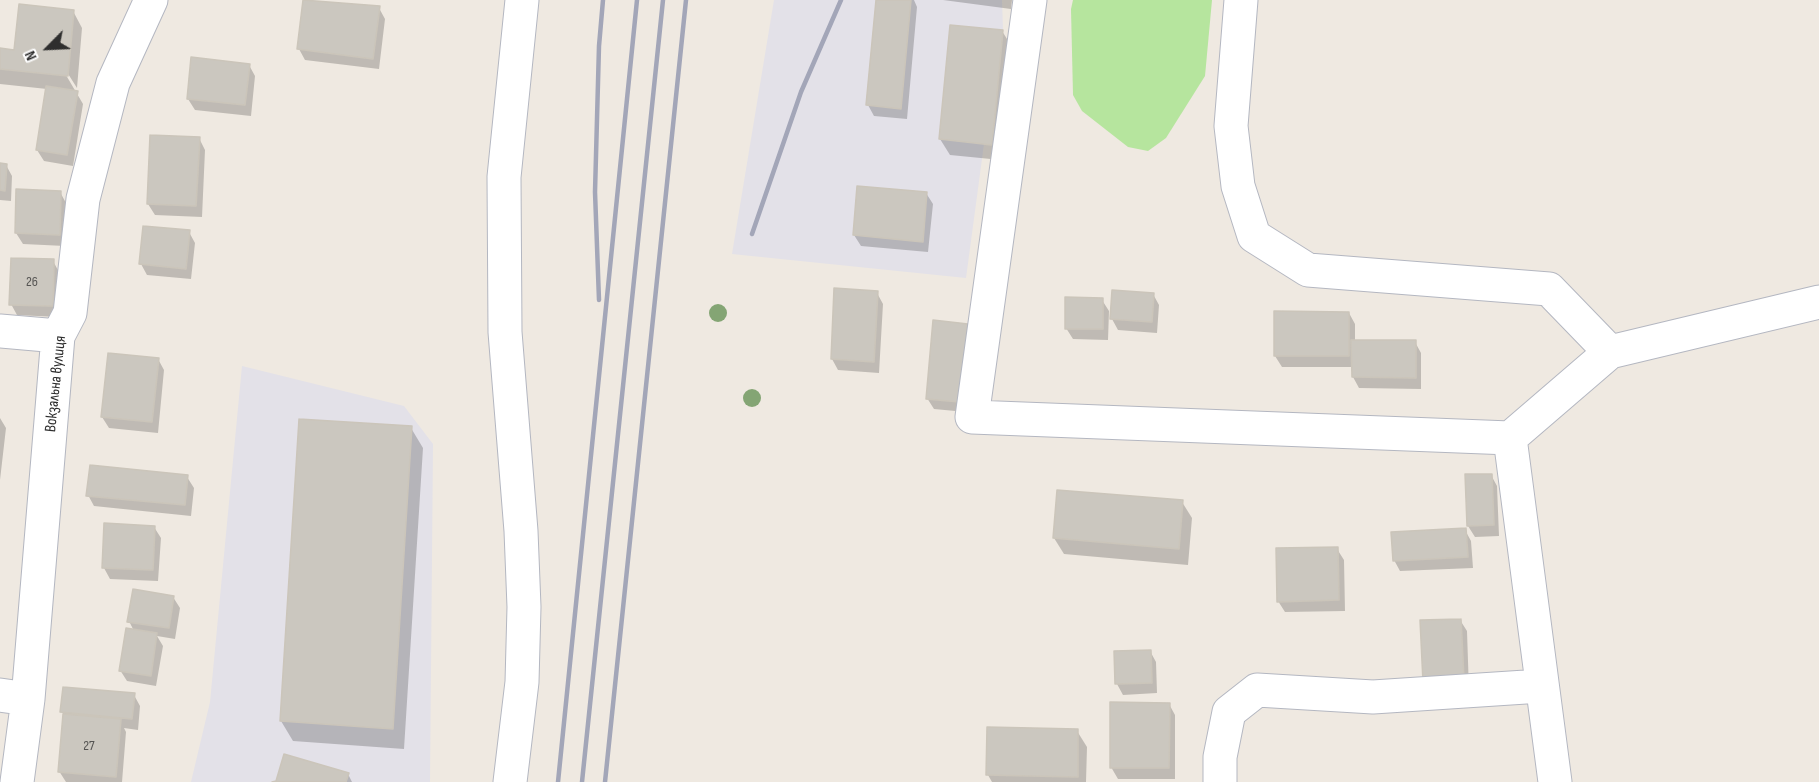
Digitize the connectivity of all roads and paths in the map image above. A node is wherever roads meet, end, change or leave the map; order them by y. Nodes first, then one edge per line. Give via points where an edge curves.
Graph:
1 (151, 0) edge
2 (522, 0) edge
3 (1030, 0) edge
4 (1241, 0) edge
5 (1819, 302) edge
6 (0, 331) edge
7 (58, 336) junction
8 (1610, 352) junction
9 (1510, 438) junction
10 (1541, 686) junction
11 (14, 697) edge
12 (17, 782) edge
13 (510, 782) edge
14 (1220, 782) edge
15 (1555, 782) edge

1 - 7 street, Вокзальна вулиця via 113,83 83,199 70,313
2 - 13 street via 504,177 505,332 524,607 522,682
3 - 9 street via 972,417
4 - 8 street via 1231,126 1238,186 1254,236 1308,270 1549,289
5 - 8 street
6 - 7 street
7 - 11 street, Вокзальна вулиця
8 - 9 street
9 - 10 street
10 - 14 street via 1373,697 1257,690 1229,712 1220,757
10 - 15 street
11 - 12 street, Вокзальна вулиця

